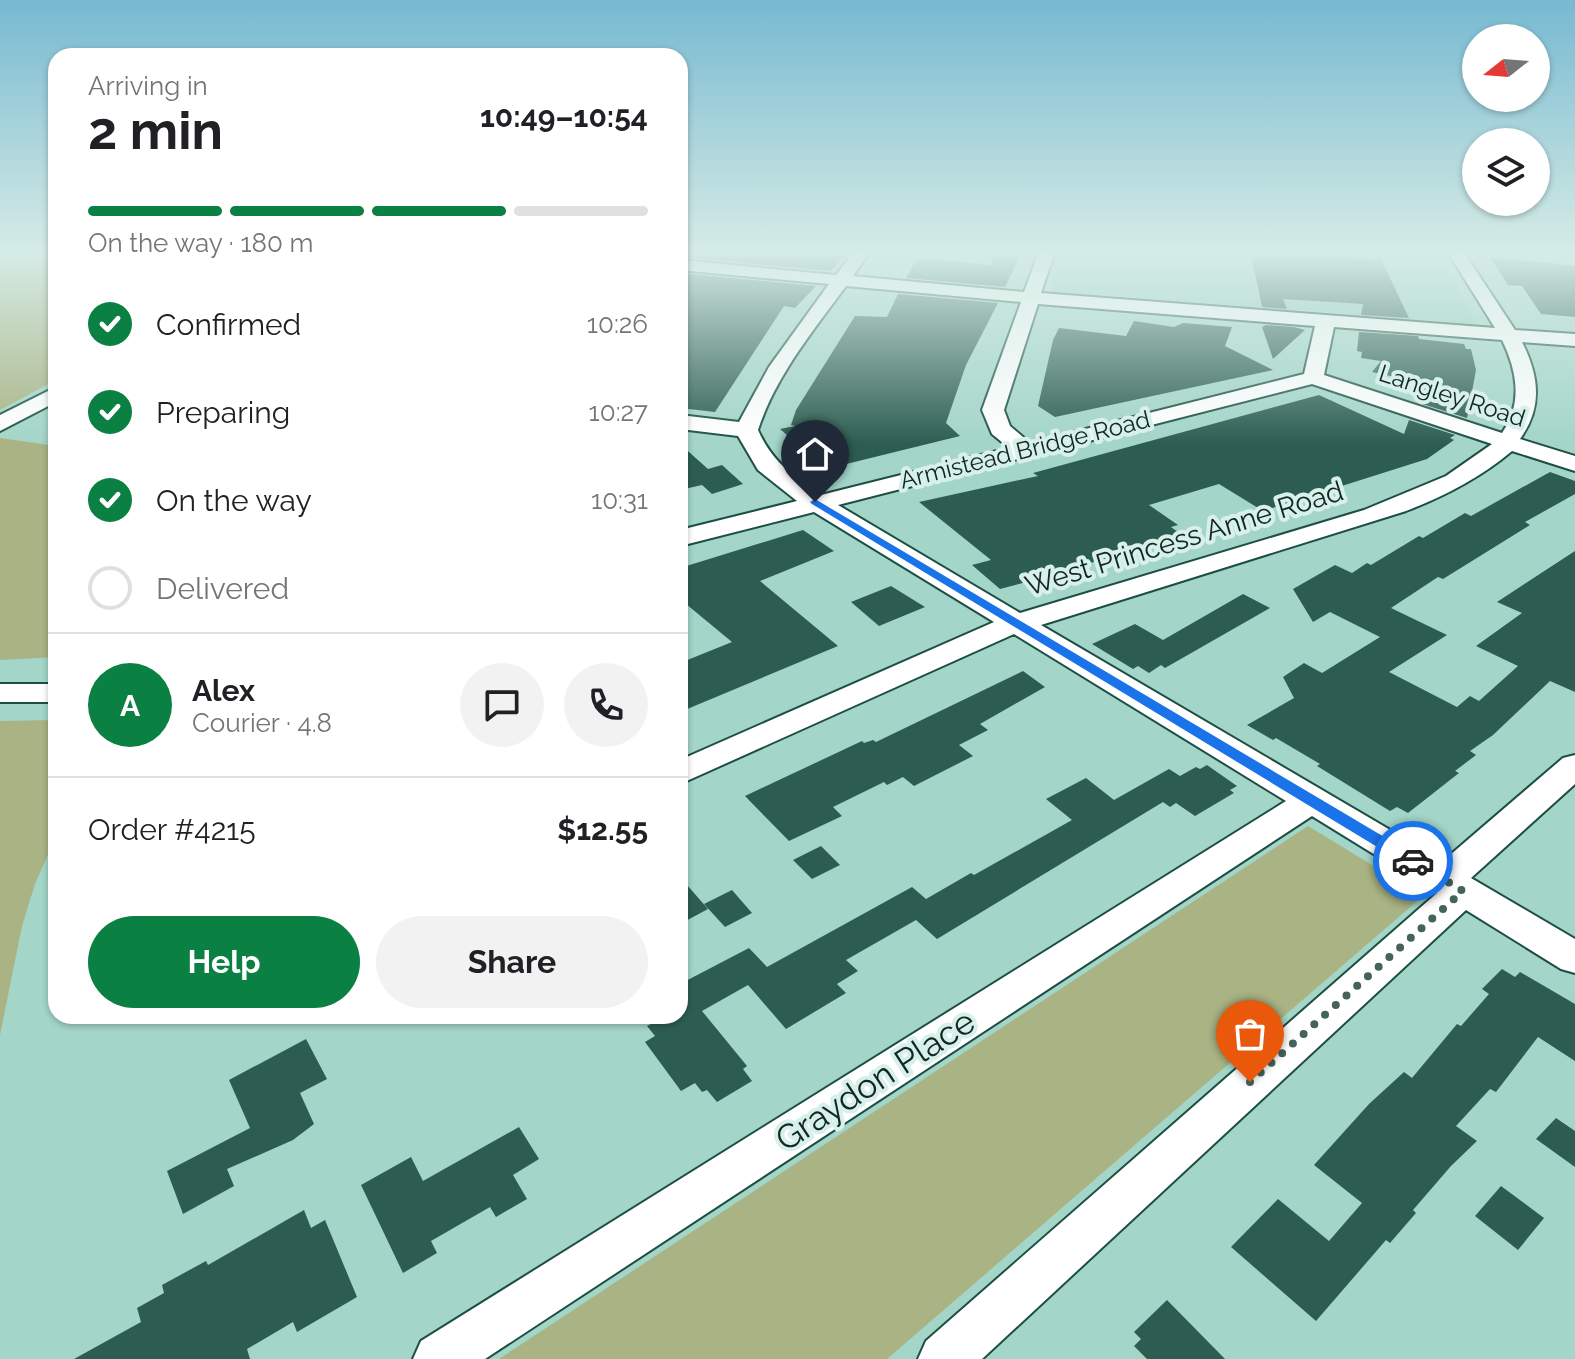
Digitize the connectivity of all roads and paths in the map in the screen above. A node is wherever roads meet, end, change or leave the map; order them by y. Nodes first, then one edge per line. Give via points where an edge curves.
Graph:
1 (816, 317) edge
2 (1024, 317) edge
3 (1291, 317) edge
4 (1496, 317) edge
5 (1326, 320) junction
6 (1507, 335) junction
7 (1575, 340) edge
8 (1313, 378) junction
9 (48, 397) edge
10 (688, 423) edge
11 (0, 424) edge
12 (747, 430) junction
13 (1508, 440) junction
14 (1025, 450) junction
15 (1575, 464) edge
16 (815, 502) junction
17 (688, 536) edge
18 (1016, 623) junction
19 (0, 693) edge
20 (48, 693) edge
21 (1575, 766) edge
22 (688, 769) edge
23 (1311, 801) junction
24 (1454, 886) junction
25 (1575, 958) edge
26 (439, 1359) edge
27 (944, 1359) edge

1 - 12 street via 752,412
2 - 14 street via 993,410 1000,429
3 - 5 street
4 - 6 street, West Princess Anne Road
5 - 6 street
5 - 8 street
6 - 7 street
6 - 13 street, West Princess Anne Road via 1523,365 1527,398
8 - 13 street, Langley Road
8 - 14 street, Armistead Bridge Road
9 - 11 street
10 - 12 street
12 - 16 street via 756,455 771,472
13 - 15 street, Langley Road
13 - 18 street, West Princess Anne Road via 1482,465 1424,497
14 - 16 street, Armistead Bridge Road
16 - 17 street, Armistead Bridge Road
16 - 18 street
18 - 22 street, West Princess Anne Road
18 - 23 street
19 - 20 street
21 - 24 street
23 - 24 street
23 - 26 street, Graydon Place
24 - 25 street
24 - 27 street

